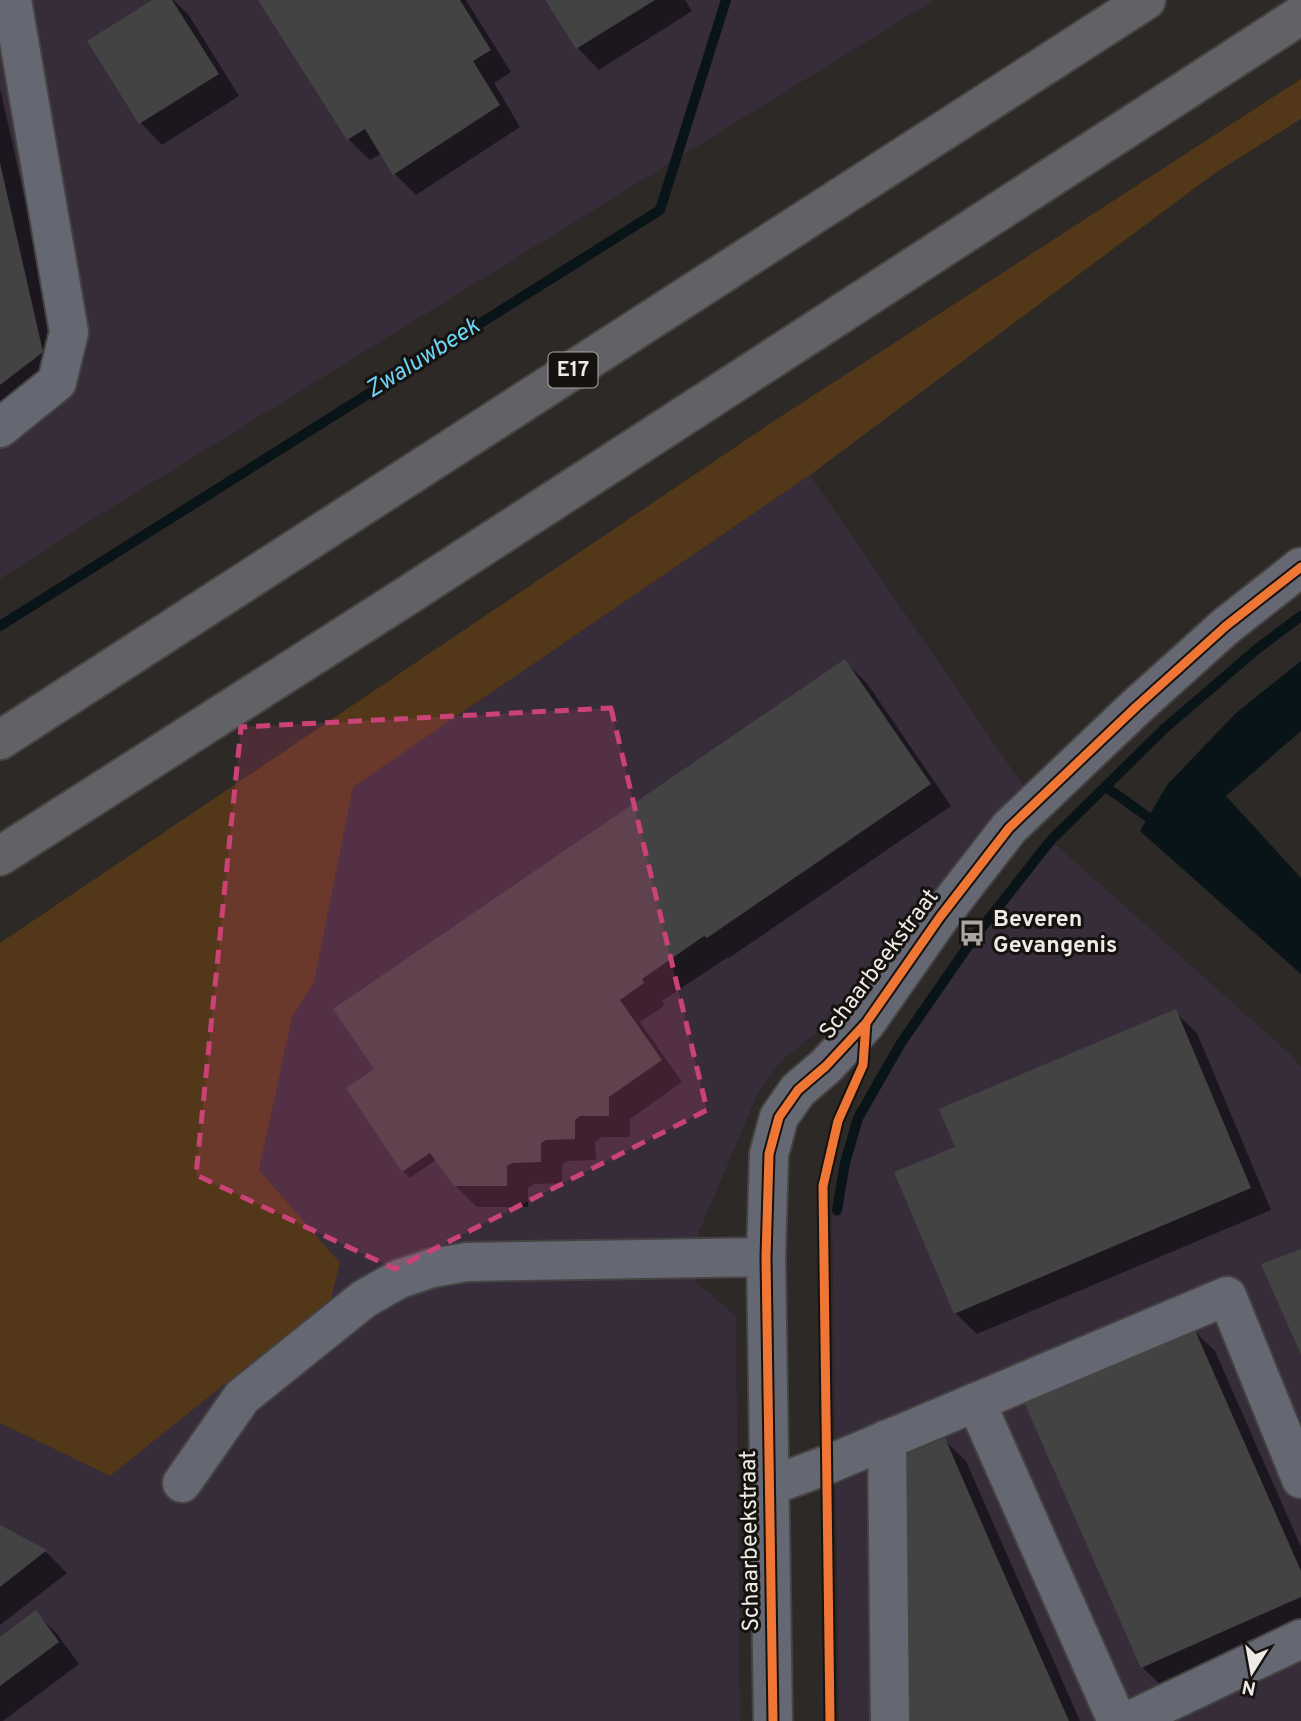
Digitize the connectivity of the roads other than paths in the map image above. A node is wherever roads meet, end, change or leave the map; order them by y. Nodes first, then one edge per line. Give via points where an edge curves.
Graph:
1 (12, 0) edge
2 (1146, 0) edge
3 (1301, 15) edge
4 (0, 428) edge
5 (1301, 567) edge
6 (0, 740) edge
7 (0, 856) edge
8 (766, 1257) junction
9 (976, 1402) junction
10 (887, 1439) junction
11 (1301, 1479) edge
12 (182, 1483) dead end
13 (770, 1486) junction
14 (1301, 1639) edge
15 (1143, 1719) edge
16 (773, 1721) edge
17 (890, 1721) edge

1 - 4 street via 69,332 57,382
2 - 6 highway, E17
3 - 7 highway
5 - 8 street, Schaarbeekstraat via 1226,626 1009,828 866,1023 798,1090 779,1118 769,1154
8 - 12 street via 467,1262 399,1279 364,1299 242,1397
8 - 13 street, Schaarbeekstraat
9 - 10 street
9 - 11 street via 1227,1296
9 - 15 street
10 - 13 street
10 - 17 street
13 - 16 street, Schaarbeekstraat
14 - 15 street

